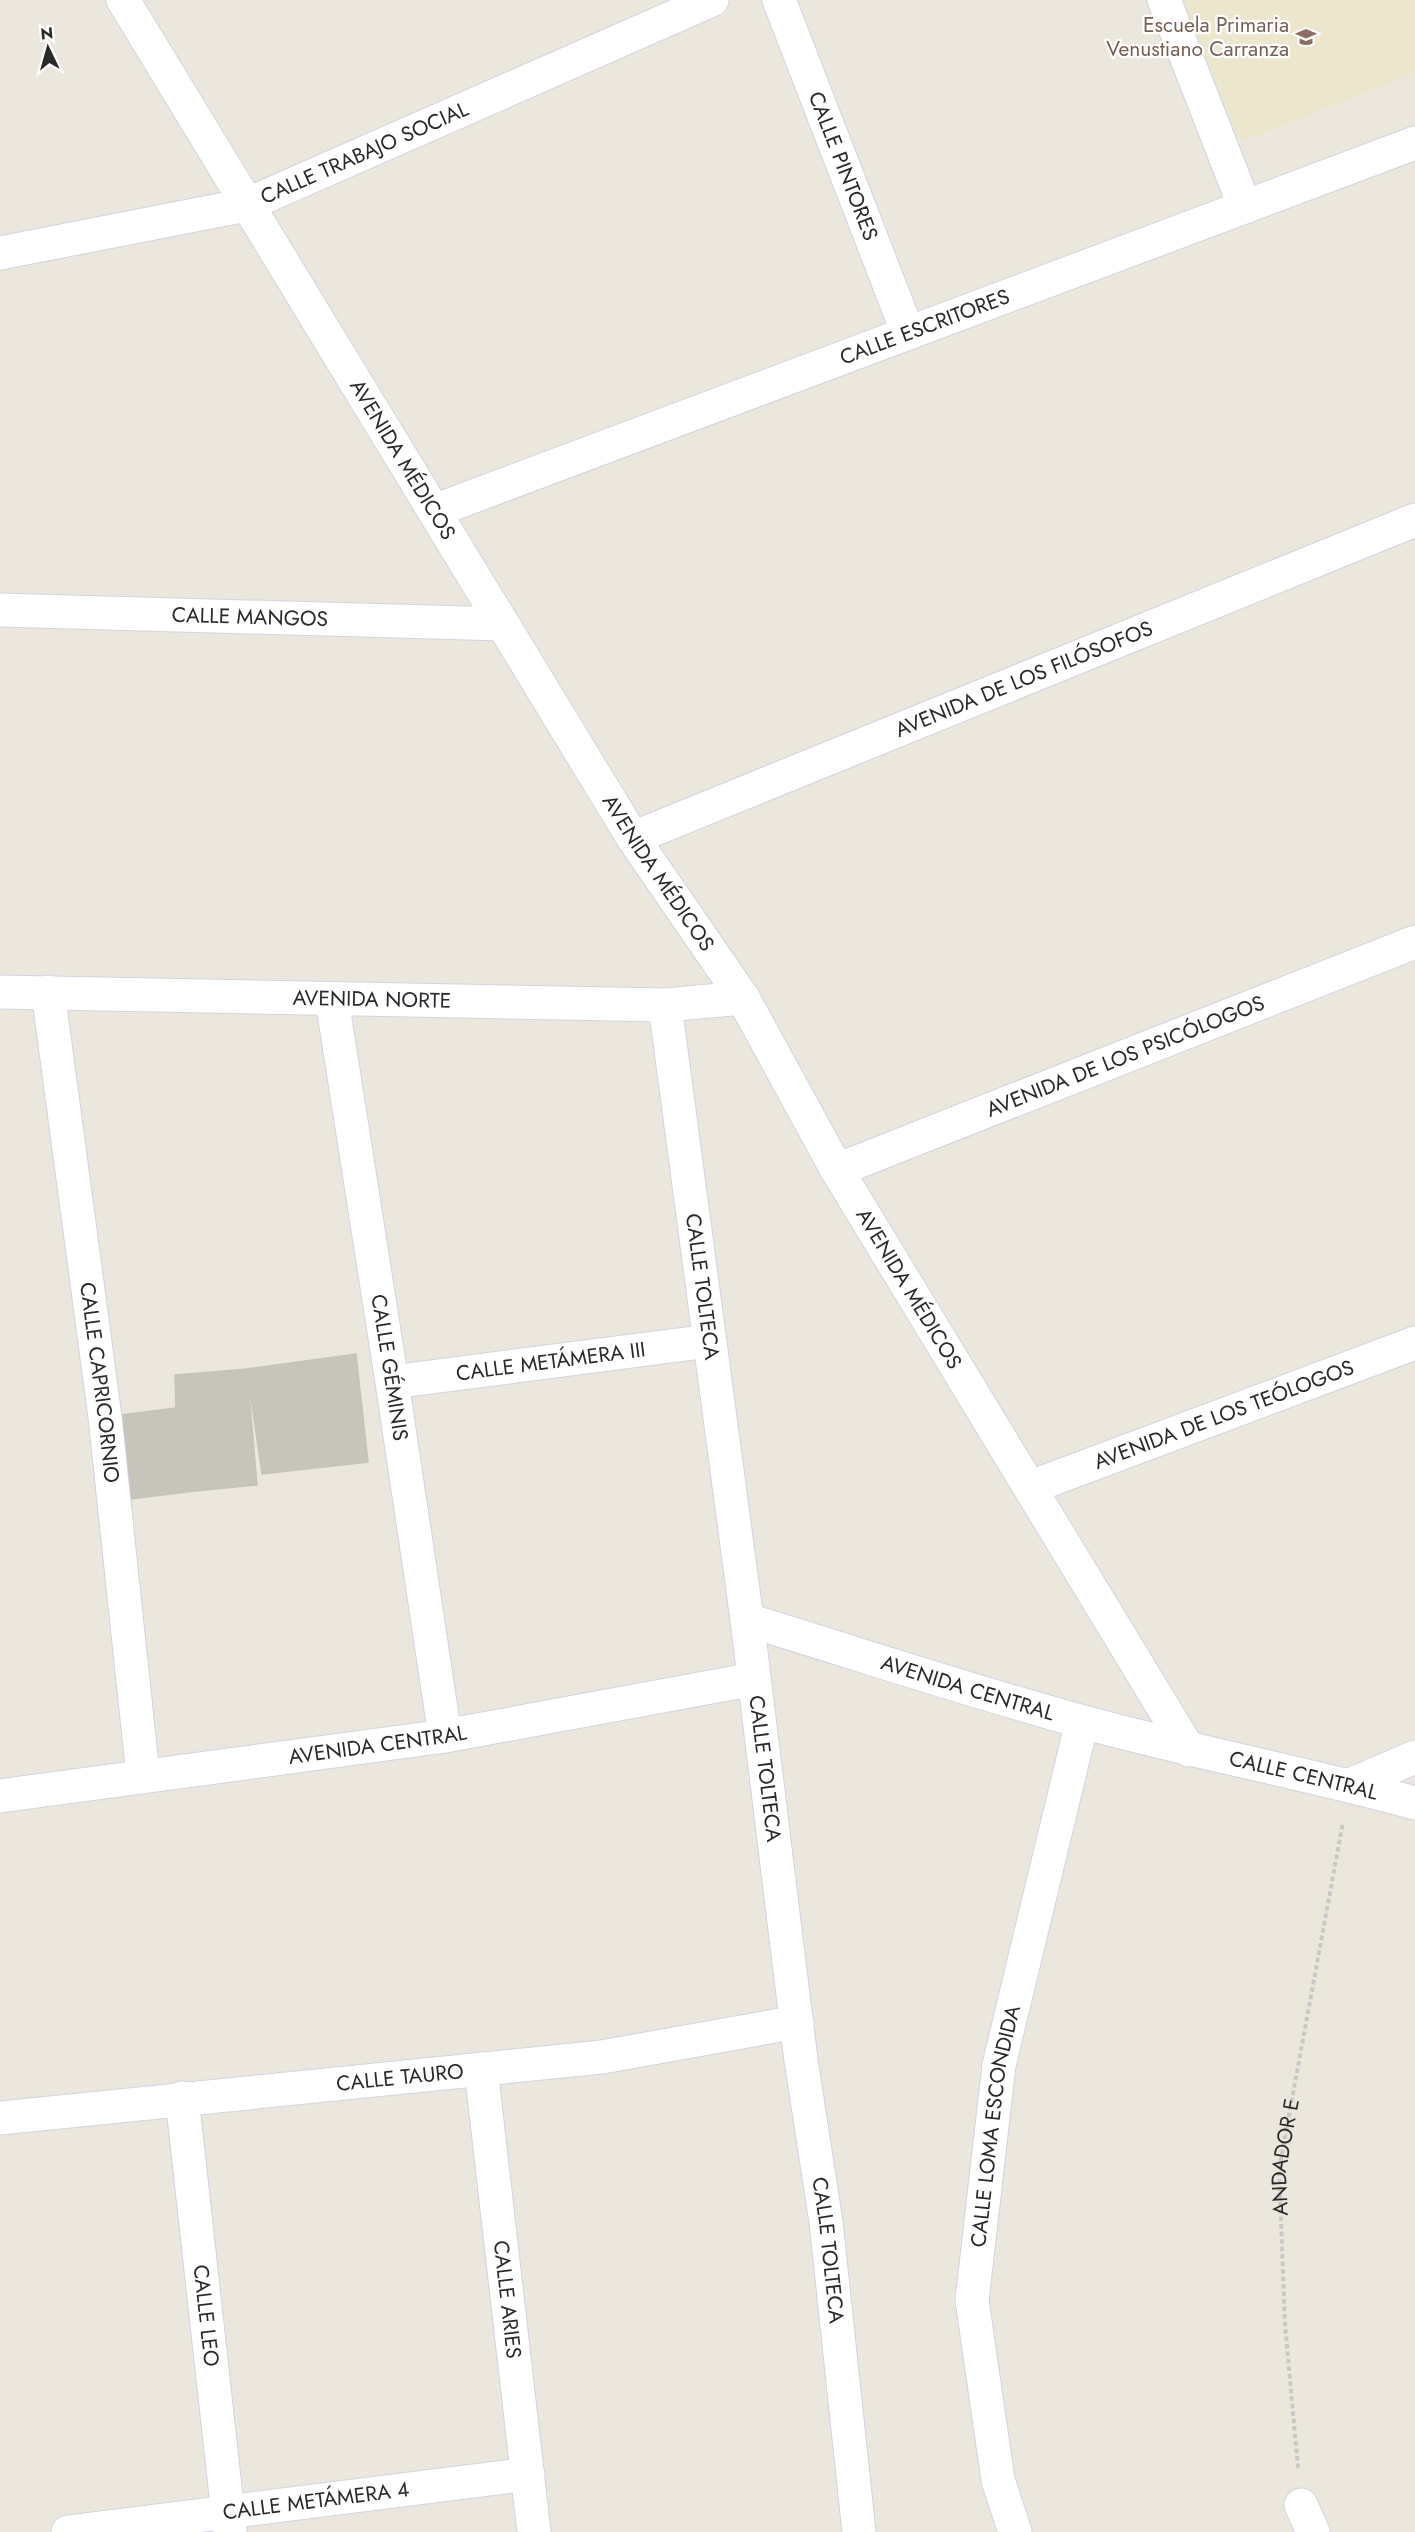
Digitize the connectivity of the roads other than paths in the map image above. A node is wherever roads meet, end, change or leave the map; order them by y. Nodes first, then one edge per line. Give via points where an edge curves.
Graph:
1 (123, 0) edge
2 (712, 0) edge
3 (780, 0) edge
4 (1164, 0) edge
5 (1415, 143) edge
6 (246, 205) junction
7 (1245, 207) junction
8 (0, 254) edge
9 (908, 333) junction
10 (434, 511) junction
11 (1415, 520) edge
12 (0, 610) edge
13 (502, 624) junction
14 (633, 838) junction
15 (1415, 942) edge
16 (0, 992) edge
17 (48, 992) junction
18 (743, 998) junction
19 (332, 1000) junction
20 (665, 1005) junction
21 (837, 1170) junction
22 (709, 1341) junction
23 (1415, 1343) edge
24 (392, 1382) junction
25 (1031, 1487) junction
26 (747, 1620) junction
27 (754, 1679) junction
28 (1082, 1722) junction
29 (445, 1736) junction
30 (1189, 1750) junction
31 (1415, 1757) edge
32 (143, 1775) junction
33 (1350, 1785) junction
34 (0, 1796) edge
35 (1415, 1803) edge
36 (797, 2022) junction
37 (481, 2069) junction
38 (182, 2098) junction
39 (0, 2118) edge
40 (528, 2474) junction
41 (229, 2522) edge
42 (68, 2532) edge
43 (534, 2532) edge
44 (859, 2532) edge
45 (1015, 2532) edge

1 - 6 street, AVENIDA MÉDICOS
2 - 6 street, CALLE TRABAJO SOCIAL
3 - 9 street, CALLE PINTORES
4 - 7 street
5 - 7 street, CALLE ESCRITORES
6 - 8 street, CALLE TRABAJO SOCIAL
6 - 10 street, AVENIDA MÉDICOS
7 - 9 street, CALLE ESCRITORES
9 - 10 street, CALLE ESCRITORES
10 - 13 street, AVENIDA MÉDICOS
11 - 14 street, AVENIDA DE LOS FILÓSOFOS
12 - 13 street, CALLE MANGOS
13 - 14 street, AVENIDA MÉDICOS
14 - 18 street, AVENIDA MÉDICOS
15 - 21 street, AVENIDA DE LOS PSICÓLOGOS
16 - 17 street, AVENIDA NORTE
17 - 19 street, AVENIDA NORTE
17 - 32 street, CALLE CAPRICORNIO via 105,1417
18 - 20 street, AVENIDA NORTE
18 - 21 street, AVENIDA MÉDICOS
19 - 20 street, AVENIDA NORTE
19 - 24 street, CALLE GÉMINIS
20 - 22 street, CALLE TOLTECA
21 - 25 street, AVENIDA MÉDICOS
22 - 24 street, CALLE METÁMERA III
22 - 26 street, CALLE TOLTECA
23 - 25 street, AVENIDA DE LOS TEÓLOGOS
24 - 29 street, CALLE GÉMINIS
25 - 30 street, AVENIDA MÉDICOS
26 - 27 street, CALLE TOLTECA
26 - 28 street, AVENIDA CENTRAL
27 - 29 street, AVENIDA CENTRAL
27 - 36 street, CALLE TOLTECA
28 - 30 street, AVENIDA CENTRAL
28 - 45 street, CALLE LOMA ESCONDIDA via 999,2065 972,2300 998,2480
29 - 32 street, AVENIDA CENTRAL
30 - 33 street, CALLE CENTRAL
31 - 33 street
32 - 34 street, AVENIDA CENTRAL
33 - 35 street, CALLE CENTRAL
36 - 37 street, CALLE TAURO via 602,2057
36 - 44 street, CALLE TOLTECA via 826,2222
37 - 38 street, CALLE TAURO
37 - 40 street, CALLE ARIES
38 - 39 street, CALLE TAURO
38 - 41 street, CALLE LEO
40 - 41 street, CALLE METÁMERA 4
40 - 43 street, CALLE ARIES
41 - 42 street, CALLE METÁMERA 4

